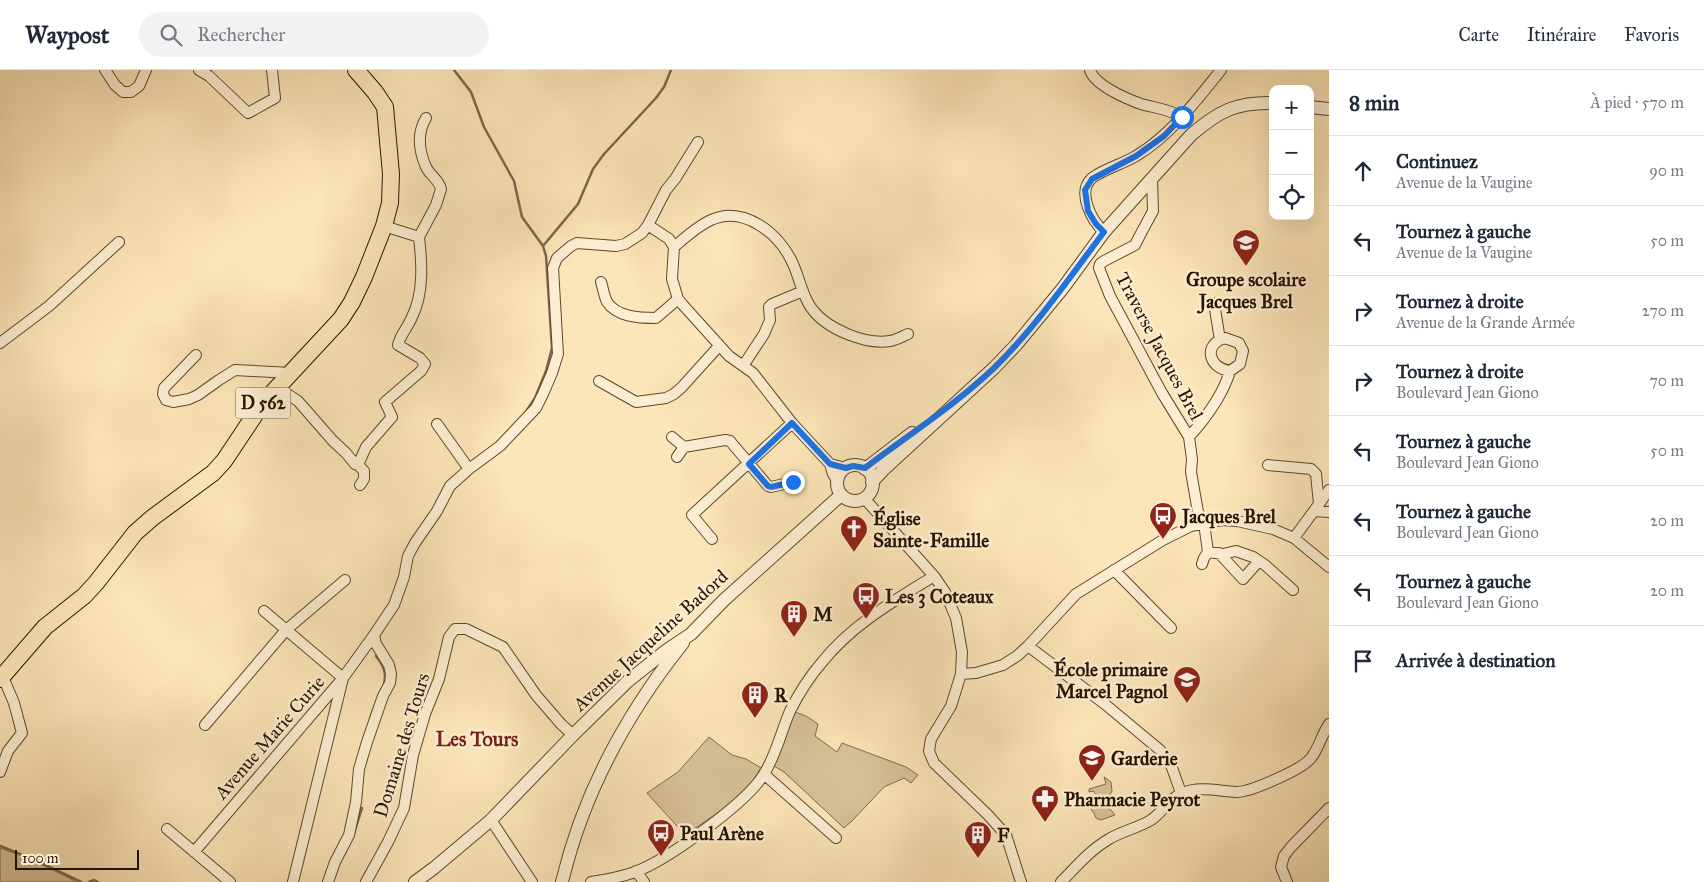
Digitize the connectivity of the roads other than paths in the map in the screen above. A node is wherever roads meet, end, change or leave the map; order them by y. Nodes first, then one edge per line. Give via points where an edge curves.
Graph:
1 (105, 70) edge
2 (146, 70) edge
3 (199, 70) edge
4 (272, 70) edge
5 (356, 70) edge
6 (1090, 70) edge
7 (1221, 70) edge
8 (1269, 103) edge
9 (1314, 107) edge
10 (1329, 109) edge
11 (1182, 117) junction
12 (426, 118) dead end
13 (698, 142) dead end
14 (1152, 179) junction
15 (648, 225) junction
16 (384, 226) junction
17 (1104, 232) junction
18 (419, 237) junction
19 (119, 242) dead end
20 (674, 247) junction
21 (601, 282) dead end
22 (803, 291) junction
23 (678, 298) junction
24 (1214, 303) dead end
25 (908, 334) dead end
26 (1220, 340) junction
27 (0, 343) edge
28 (719, 346) junction
29 (196, 355) dead end
30 (743, 366) junction
31 (1230, 371) junction
32 (291, 373) junction
33 (599, 381) dead end
34 (278, 388) junction
35 (957, 401) junction
36 (792, 423) junction
37 (437, 424) dead end
38 (672, 437) dead end
39 (1189, 437) junction
40 (684, 447) junction
41 (677, 457) dead end
42 (749, 464) junction
43 (830, 464) junction
44 (358, 465) junction
45 (1268, 465) dead end
46 (846, 468) junction
47 (865, 468) junction
48 (469, 469) junction
49 (837, 480) junction
50 (793, 482) dead end
51 (872, 482) junction
52 (360, 485) dead end
53 (1329, 490) edge
54 (841, 495) junction
55 (864, 498) junction
56 (1317, 507) junction
57 (1329, 512) edge
58 (1204, 523) junction
59 (1294, 538) junction
60 (712, 539) dead end
61 (1213, 552) junction
62 (1259, 561) junction
63 (1202, 564) dead end
64 (1329, 567) edge
65 (1114, 570) junction
66 (934, 576) junction
67 (346, 580) dead end
68 (1292, 590) dead end
69 (264, 611) dead end
70 (1170, 628) dead end
71 (286, 630) junction
72 (691, 634) junction
73 (371, 638) junction
74 (1028, 646) junction
75 (961, 674) junction
76 (1, 678) edge
77 (343, 678) junction
78 (1329, 724) edge
79 (205, 725) dead end
80 (572, 734) junction
81 (0, 772) edge
82 (764, 774) junction
83 (1181, 793) junction
84 (1329, 808) edge
85 (491, 820) junction
86 (167, 829) dead end
87 (836, 838) dead end
88 (194, 852) junction
89 (636, 871) junction
90 (226, 881) edge
91 (292, 882) edge
92 (328, 882) edge
93 (366, 882) edge
94 (415, 882) edge
95 (532, 882) edge
96 (562, 882) edge
97 (591, 882) edge
98 (644, 882) edge
99 (1021, 882) edge
100 (1061, 882) edge
101 (1287, 882) edge

1 - 2 street via 123,92 131,92 139,86
3 - 4 street via 248,113 274,98
5 - 16 main road, D 562 via 385,106 391,174 390,202
6 - 11 street via 1095,79 1120,95
7 - 11 street
8 - 14 street via 1240,105 1208,121 1191,135
9 - 10 street
11 - 17 street via 1164,136 1136,156 1092,179 1085,190 1088,211
12 - 18 street via 419,138 426,168 436,177 441,189
13 - 15 street via 666,190
14 - 17 street
14 - 39 street, Traverse Jacques Brel via 1153,211 1135,245 1104,261 1099,268 1110,296
15 - 20 street via 669,239
15 - 48 street via 625,244 608,247 583,243 571,246 554,263 552,278 558,354 552,373 536,408 500,446
16 - 18 street
16 - 32 main road, D 562 via 352,302 341,319
17 - 35 street via 1016,345
18 - 44 street via 422,265 419,294 413,316 398,345 425,364 385,402 392,417 366,447
19 - 27 street via 49,306
20 - 22 street via 711,219 741,216 764,228 785,249
20 - 23 street via 672,279
21 - 23 street via 606,300 614,310 635,316 656,318
22 - 25 street via 806,301 821,320 845,333 879,341 891,341
22 - 30 street via 769,307 770,320 764,334
23 - 28 street
24 - 26 street
26 - 31 street via 1211,350 1211,360 1216,366
26 - 31 street via 1230,339 1243,351 1240,364
28 - 30 street
28 - 33 street via 682,387 666,398 636,402
29 - 32 street via 164,388 166,400 189,399 235,370
30 - 36 street via 753,373
31 - 39 street via 1222,390
32 - 34 main road, D 562
34 - 44 street via 298,401
34 - 76 main road, D 562 via 262,404 213,473 135,533 84,596 45,627
35 - 47 street
35 - 51 street
36 - 42 street
36 - 43 street
37 - 48 street
38 - 40 street
39 - 58 street, Traverse Jacques Brel via 1191,472 1198,512
40 - 41 street
40 - 42 street via 730,441
42 - 50 street via 768,486
42 - 60 street via 692,515
43 - 46 street
43 - 49 street
44 - 52 street via 364,471
45 - 56 street via 1311,469 1316,474
46 - 47 street
46 - 49 street
47 - 51 street
48 - 73 street via 450,486 437,512 415,543 394,605
49 - 54 street
51 - 55 street via 871,491
53 - 56 street
54 - 55 street via 850,501
54 - 72 street, Avenue Jacqueline Badord via 724,600
55 - 66 street
56 - 57 street
56 - 59 street
58 - 59 street via 1237,521 1273,529
58 - 61 street, Traverse Jacques Brel
58 - 65 street via 1183,529
59 - 64 street
61 - 62 street via 1236,551
61 - 62 street via 1243,579
61 - 63 street via 1204,558
62 - 68 street
65 - 70 street
65 - 74 street via 1076,594
66 - 75 street via 956,618 962,652
66 - 82 street via 857,626 824,660 794,704
67 - 71 street
69 - 71 street, Avenue Marie Curie
71 - 77 street, Avenue Marie Curie
71 - 79 street
72 - 80 street, Avenue Jacqueline Badord via 628,681
72 - 96 street via 655,681 600,773 578,828
73 - 77 street
73 - 92 street via 389,665 390,683 359,769 349,835
74 - 75 street via 1004,665
74 - 83 street via 1160,750 1171,765
75 - 99 street via 950,706 932,739 930,751 934,763 1006,836
76 - 81 street via 14,704 22,732 8,751
77 - 88 street, Avenue Marie Curie
77 - 91 street
78 - 83 street via 1312,757 1289,773 1240,792 1202,789
80 - 85 street, Avenue Jacqueline Badord
80 - 93 street, Domaine des Tours via 536,695 503,647 466,629 456,629 449,636 439,680 413,755 404,808
82 - 87 street
82 - 89 street via 717,819 669,853
83 - 100 street via 1152,819 1102,844
84 - 101 street via 1284,856 1281,867
85 - 94 street, Avenue Jacqueline Badord
85 - 95 street
86 - 88 street
88 - 90 street
89 - 97 street
89 - 98 street

